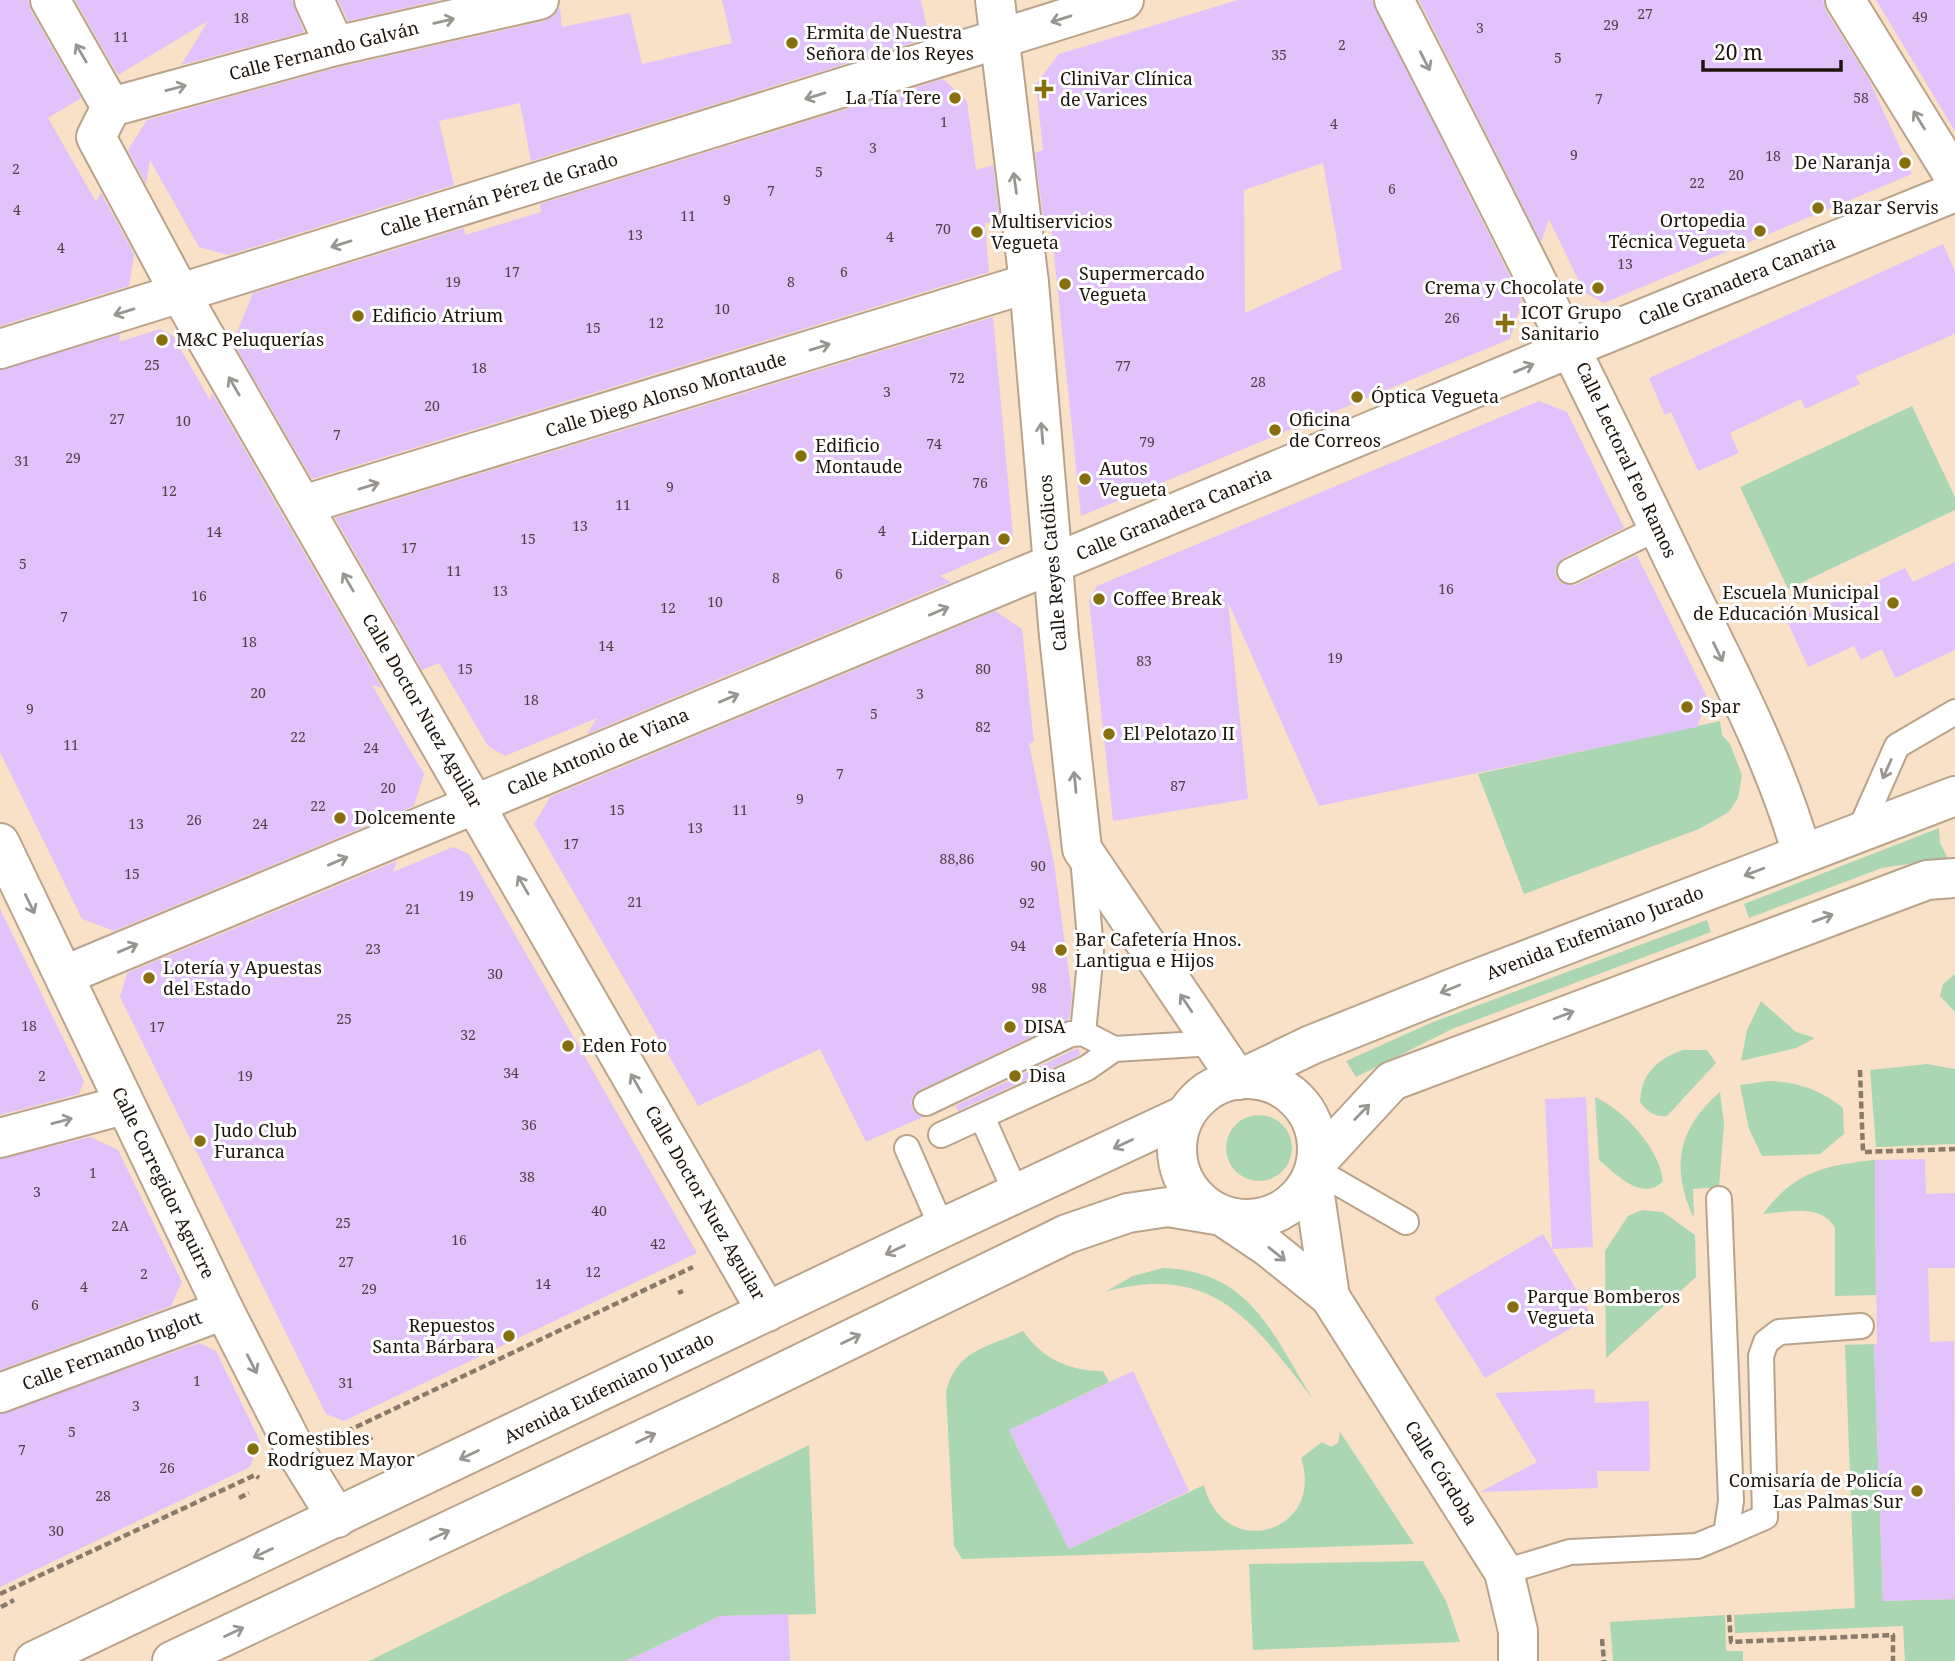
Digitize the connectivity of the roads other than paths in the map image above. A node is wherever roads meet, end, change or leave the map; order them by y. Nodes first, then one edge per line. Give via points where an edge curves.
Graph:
1 (50, 0) edge
2 (314, 0) edge
3 (538, 0) edge
4 (995, 0) edge
5 (1124, 0) edge
6 (1394, 0) edge
7 (1845, 0) edge
8 (997, 39) junction
9 (335, 46) junction
10 (111, 107) junction
11 (1955, 178) edge
12 (1955, 192) edge
13 (1028, 283) junction
14 (181, 295) junction
15 (1573, 348) junction
16 (0, 349) edge
17 (303, 505) junction
18 (1658, 528) junction
19 (1054, 564) junction
20 (1570, 571) dead end
21 (1955, 712) edge
22 (1955, 796) edge
23 (476, 803) junction
24 (1859, 832) junction
25 (0, 843) edge
26 (1082, 849) junction
27 (1802, 854) junction
28 (1955, 878) edge
29 (65, 975) junction
30 (1083, 1033) junction
31 (1214, 1043) junction
32 (1114, 1049) junction
33 (1238, 1080) junction
34 (926, 1103) dead end
35 (124, 1105) junction
36 (1185, 1115) junction
37 (982, 1116) junction
38 (941, 1135) dead end
39 (0, 1138) edge
40 (907, 1148) dead end
41 (1314, 1169) junction
42 (1016, 1193) junction
43 (1719, 1199) dead end
44 (1222, 1216) junction
45 (1406, 1222) dead end
46 (942, 1228) junction
47 (1330, 1297) junction
48 (224, 1310) junction
49 (767, 1312) junction
50 (1861, 1326) dead end
51 (0, 1393) edge
52 (337, 1518) junction
53 (1726, 1534) junction
54 (1504, 1572) junction
55 (34, 1661) edge
56 (172, 1661) edge
57 (1518, 1661) edge

10 -> 1 street
2 - 9 street
9 -> 3 street, Calle Fernando Galván
4 - 8 street, Calle Reyes Católicos
5 -> 8 street, Calle Hernán Pérez de Grado
6 -> 15 street, Calle Lectoral Feo Ramos
11 -> 7 street
13 -> 8 street, Calle Reyes Católicos
8 -> 14 street, Calle Hernán Pérez de Grado
10 -> 9 street, Calle Fernando Galván
10 - 14 street, Calle Doctor Nuez Aguilar via 96,137
12 - 15 street, Calle Granadera Canaria
17 -> 13 street, Calle Diego Alonso Montaude
19 -> 13 street, Calle Reyes Católicos
14 -> 16 street, Calle Hernán Pérez de Grado
17 -> 14 street, Calle Doctor Nuez Aguilar
15 - 18 street, Calle Lectoral Feo Ramos
19 -> 15 street, Calle Granadera Canaria
23 -> 17 street, Calle Doctor Nuez Aguilar
18 - 20 lane
18 -> 27 street, Calle Lectoral Feo Ramos via 1752,722 1793,820
23 -> 19 street, Calle Antonio de Viana
26 -> 19 street, Calle Reyes Católicos
21 -> 24 lane via 1897,746
22 - 24 street, Avenida Eufemiano Jurado
29 -> 23 street, Calle Antonio de Viana
49 -> 23 street, Calle Doctor Nuez Aguilar
24 - 27 street, Avenida Eufemiano Jurado
25 -> 29 street, Calle Corregidor Aguirre
26 - 30 lane via 1091,951
31 -> 26 street, Calle Reyes Católicos
27 -> 33 street, Avenida Eufemiano Jurado via 1311,1045
41 -> 28 street via 1392,1081 1914,884
29 - 35 street, Calle Corregidor Aguirre
30 - 32 lane
30 - 34 lane via 1071,1034
31 - 32 lane
31 - 33 street, Calle Reyes Católicos
32 - 37 lane via 1087,1068
33 - 36 street via 1198,1098
33 - 41 street via 1260,1080 1281,1088 1298,1102 1317,1141
39 -> 35 street
35 - 48 street, Calle Corregidor Aguirre
36 -> 42 street, Avenida Eufemiano Jurado
36 - 44 street via 1177,1138 1177,1163 1185,1185 1201,1204
37 - 38 lane
37 - 42 lane
40 - 46 lane
41 - 44 street via 1301,1194 1285,1208 1244,1220
41 - 45 lane
41 - 47 street, Calle Córdoba
42 - 46 street, Avenida Eufemiano Jurado
43 - 53 lane via 1731,1501
44 -> 47 street, Calle Córdoba
56 -> 44 street via 1067,1234 1128,1213 1168,1208
46 -> 49 street, Avenida Eufemiano Jurado
47 - 54 street, Calle Córdoba
48 - 51 street, Calle Fernando Inglott
48 -> 52 street, Calle Corregidor Aguirre via 302,1462
49 -> 52 street, Avenida Eufemiano Jurado
50 - 53 lane via 1779,1332 1766,1342 1760,1356 1765,1517
52 -> 55 street, Avenida Eufemiano Jurado
53 - 54 lane via 1696,1546 1570,1552
54 - 57 street, Calle Córdoba via 1518,1631

